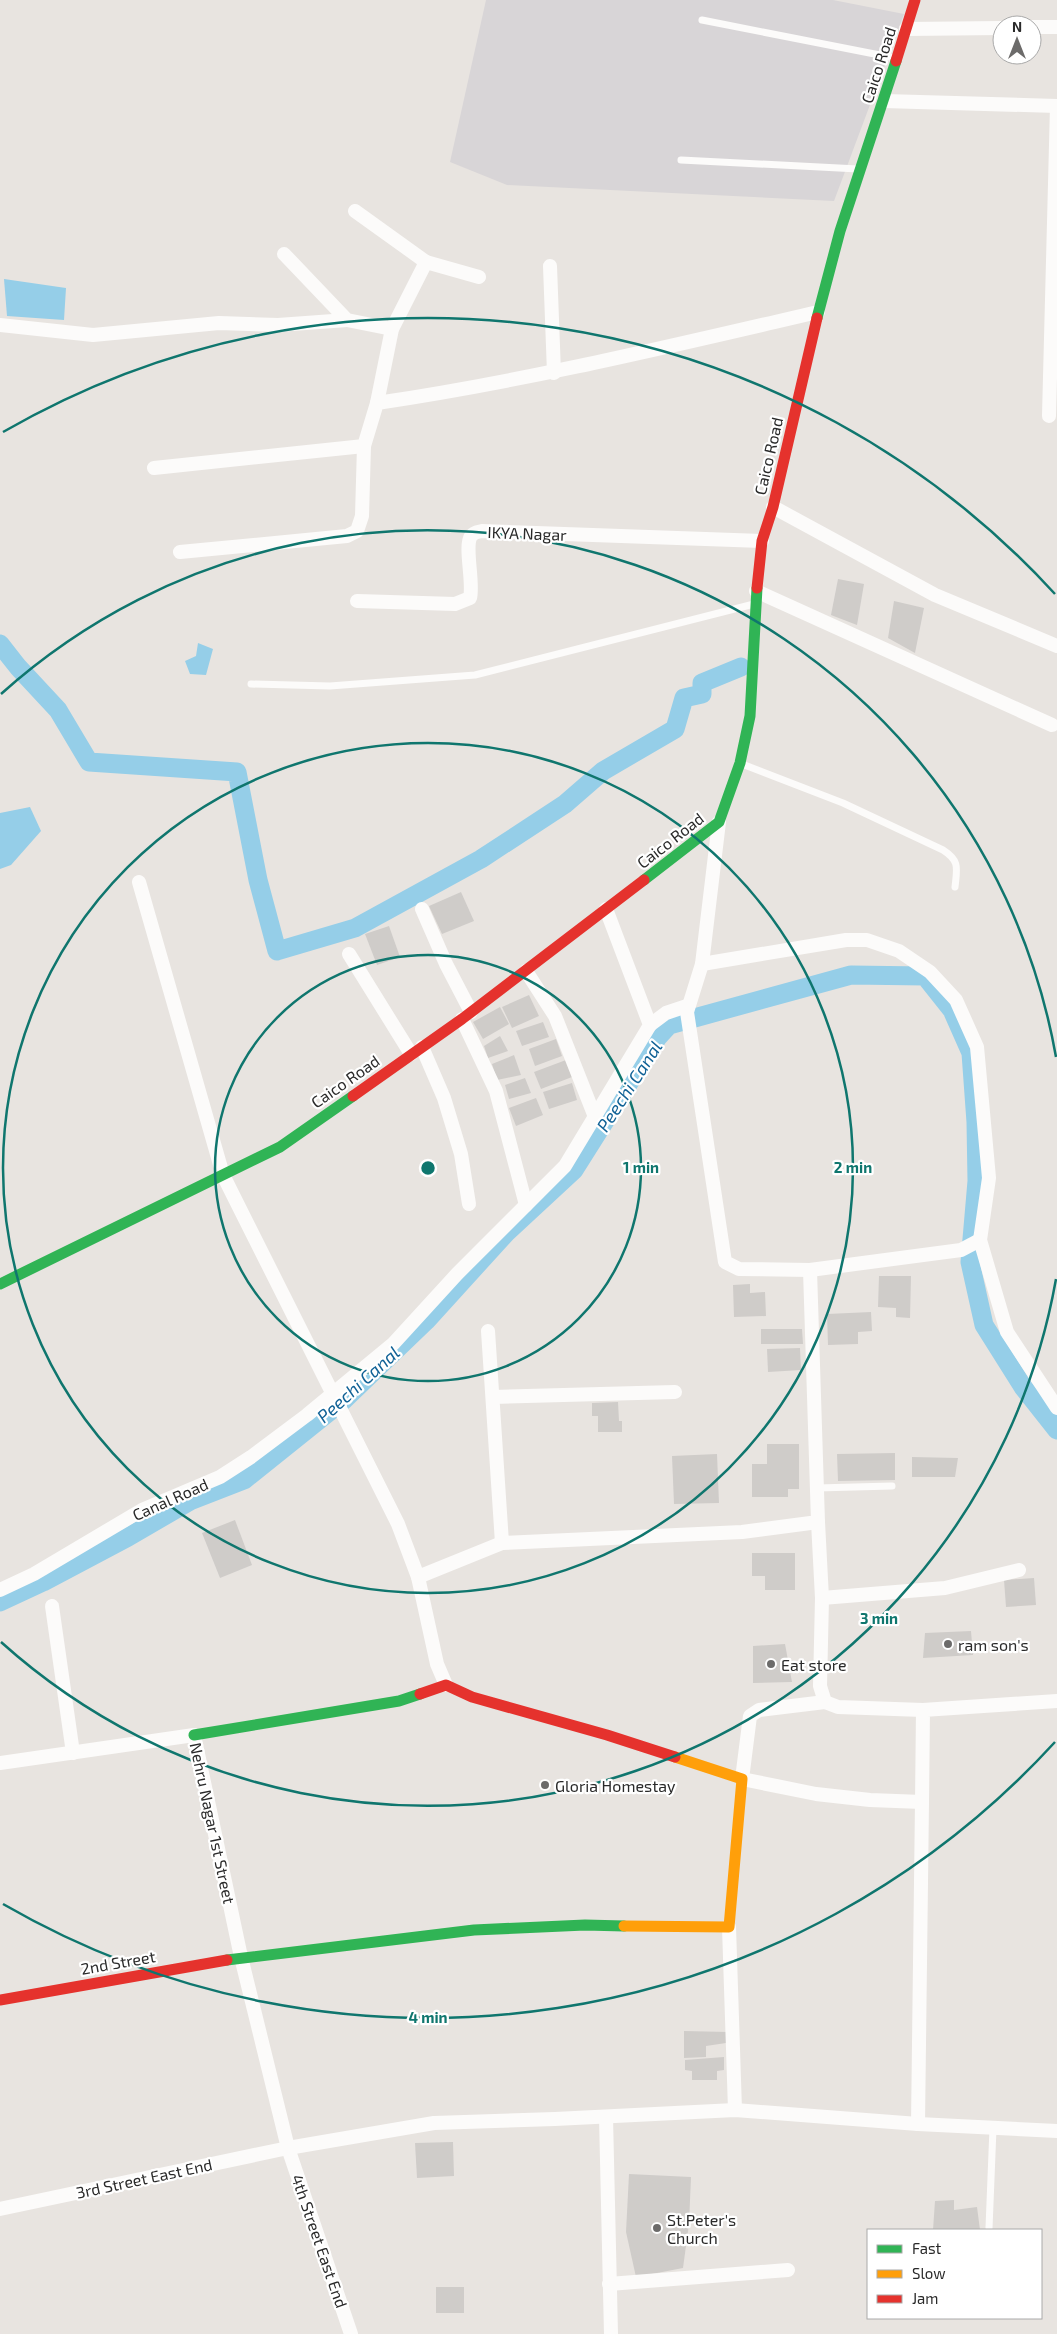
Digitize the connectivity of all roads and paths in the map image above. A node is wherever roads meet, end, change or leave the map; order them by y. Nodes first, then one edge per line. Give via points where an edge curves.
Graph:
1 (915, 0) edge
2 (702, 20) dead end
3 (1042, 27) edge
4 (1057, 27) edge
5 (906, 28) junction
6 (992, 28) edge
7 (897, 58) junction
8 (884, 100) junction
9 (1057, 106) edge
10 (681, 160) dead end
11 (860, 170) junction
12 (355, 211) dead end
13 (284, 254) dead end
14 (426, 262) junction
15 (550, 266) dead end
16 (479, 277) dead end
17 (818, 312) junction
18 (347, 320) junction
19 (0, 325) edge
20 (392, 329) junction
21 (554, 373) junction
22 (377, 403) junction
23 (1049, 416) dead end
24 (364, 446) junction
25 (154, 468) dead end
26 (773, 507) junction
27 (762, 541) junction
28 (180, 552) dead end
29 (756, 597) junction
30 (357, 601) dead end
31 (1057, 646) edge
32 (251, 684) dead end
33 (1052, 725) dead end
34 (740, 763) junction
35 (719, 822) junction
36 (139, 882) dead end
37 (955, 887) dead end
38 (422, 908) dead end
39 (606, 909) junction
40 (349, 954) dead end
41 (702, 964) junction
42 (526, 970) junction
43 (687, 1009) junction
44 (467, 1015) junction
45 (650, 1026) junction
46 (417, 1050) junction
47 (595, 1117) junction
48 (223, 1175) junction
49 (469, 1204) dead end
50 (526, 1205) junction
51 (980, 1240) junction
52 (810, 1270) junction
53 (0, 1284) edge
54 (488, 1331) dead end
55 (675, 1392) dead end
56 (334, 1397) junction
57 (493, 1397) junction
58 (1057, 1408) edge
59 (892, 1486) dead end
60 (817, 1488) junction
61 (818, 1522) junction
62 (502, 1542) junction
63 (1019, 1570) dead end
64 (418, 1577) junction
65 (0, 1590) edge
66 (822, 1598) junction
67 (52, 1606) dead end
68 (446, 1685) junction
69 (1057, 1701) edge
70 (825, 1702) junction
71 (923, 1710) junction
72 (194, 1735) junction
73 (73, 1753) junction
74 (0, 1763) edge
75 (742, 1779) junction
76 (922, 1802) junction
77 (729, 1927) junction
78 (241, 1957) junction
79 (0, 2000) edge
80 (735, 2110) junction
81 (606, 2117) junction
82 (918, 2124) junction
83 (994, 2128) junction
84 (1057, 2131) edge
85 (288, 2148) junction
86 (0, 2209) edge
87 (989, 2228) dead end
88 (788, 2270) dead end
89 (610, 2284) junction
90 (351, 2334) edge
91 (611, 2334) edge

1 - 5 street, Caico Road
2 - 7 lane
3 - 4 street
5 - 6 street
5 - 7 street, Caico Road
7 - 8 street, Caico Road
8 - 9 street
8 - 11 street, Caico Road
9 - 23 street
10 - 11 lane
11 - 17 street, Caico Road
12 - 14 street
13 - 18 street
14 - 16 street
14 - 20 street
15 - 21 street
17 - 21 street
17 - 26 street, Caico Road
18 - 19 street via 278,325 219,323 93,335
18 - 20 street
20 - 22 street
21 - 22 street
22 - 24 street
24 - 25 street
24 - 28 street via 362,516 357,530 346,536
26 - 27 street, Caico Road
26 - 31 street via 935,595
27 - 29 street, Caico Road
27 - 30 street, IKYA Nagar via 482,530 470,537 473,588 470,598 465,601 455,604
29 - 32 lane via 474,674 330,686
29 - 33 street
29 - 34 street, Caico Road via 750,716
34 - 35 street, Caico Road
34 - 37 lane via 843,803 942,850 953,857 957,869
35 - 39 street, Caico Road
35 - 41 street
36 - 48 street
38 - 44 street
39 - 42 street, Caico Road
39 - 45 street
40 - 46 street
41 - 43 street
41 - 51 street via 846,940 867,940 899,950 930,972 956,1000 977,1047 988,1178
42 - 44 street, Caico Road
42 - 47 street via 554,1016
43 - 45 street via 666,1014
43 - 52 street via 725,1262 739,1270
44 - 46 street, Caico Road
44 - 50 street via 496,1091
45 - 47 street, Canal Road
46 - 48 street, Caico Road via 280,1147
46 - 49 street via 444,1098 461,1154
47 - 50 street, Canal Road via 565,1166
48 - 53 street, Caico Road
48 - 56 street
50 - 56 street, Canal Road via 393,1344
51 - 52 street via 961,1250
51 - 58 street via 1007,1332
52 - 60 street
54 - 57 street
55 - 57 street
56 - 64 street via 398,1524
56 - 65 street, Canal Road via 220,1477 142,1510 34,1574
57 - 62 street
59 - 60 lane
60 - 61 street
61 - 62 street via 742,1532
61 - 66 street
62 - 64 street
63 - 66 street via 945,1588
64 - 68 street via 437,1664
66 - 70 street via 820,1686
67 - 73 street
68 - 72 street via 400,1701
68 - 75 street via 472,1696
69 - 71 street
70 - 71 street via 838,1706
70 - 75 street via 759,1710 750,1716
71 - 76 street
72 - 73 street, Nehru Nagar 1st Street
72 - 78 street, Nehru Nagar 1st Street
73 - 74 street, Nehru Nagar 1st Street
75 - 76 street via 816,1794
75 - 77 street
76 - 82 street
77 - 78 street, 2nd Street via 585,1925 474,1930
77 - 80 street
78 - 79 street, 2nd Street
78 - 85 street, Nehru Nagar 1st Street
80 - 81 street, 3rd Street East End
80 - 82 street, 3rd Street East End
81 - 85 street, 3rd Street East End via 434,2123
81 - 89 street
82 - 83 street, 3rd Street East End
83 - 84 street, 3rd Street East End
83 - 87 lane
85 - 86 street, 3rd Street East End
85 - 90 street, 4th Street East End
88 - 89 street
89 - 91 street

